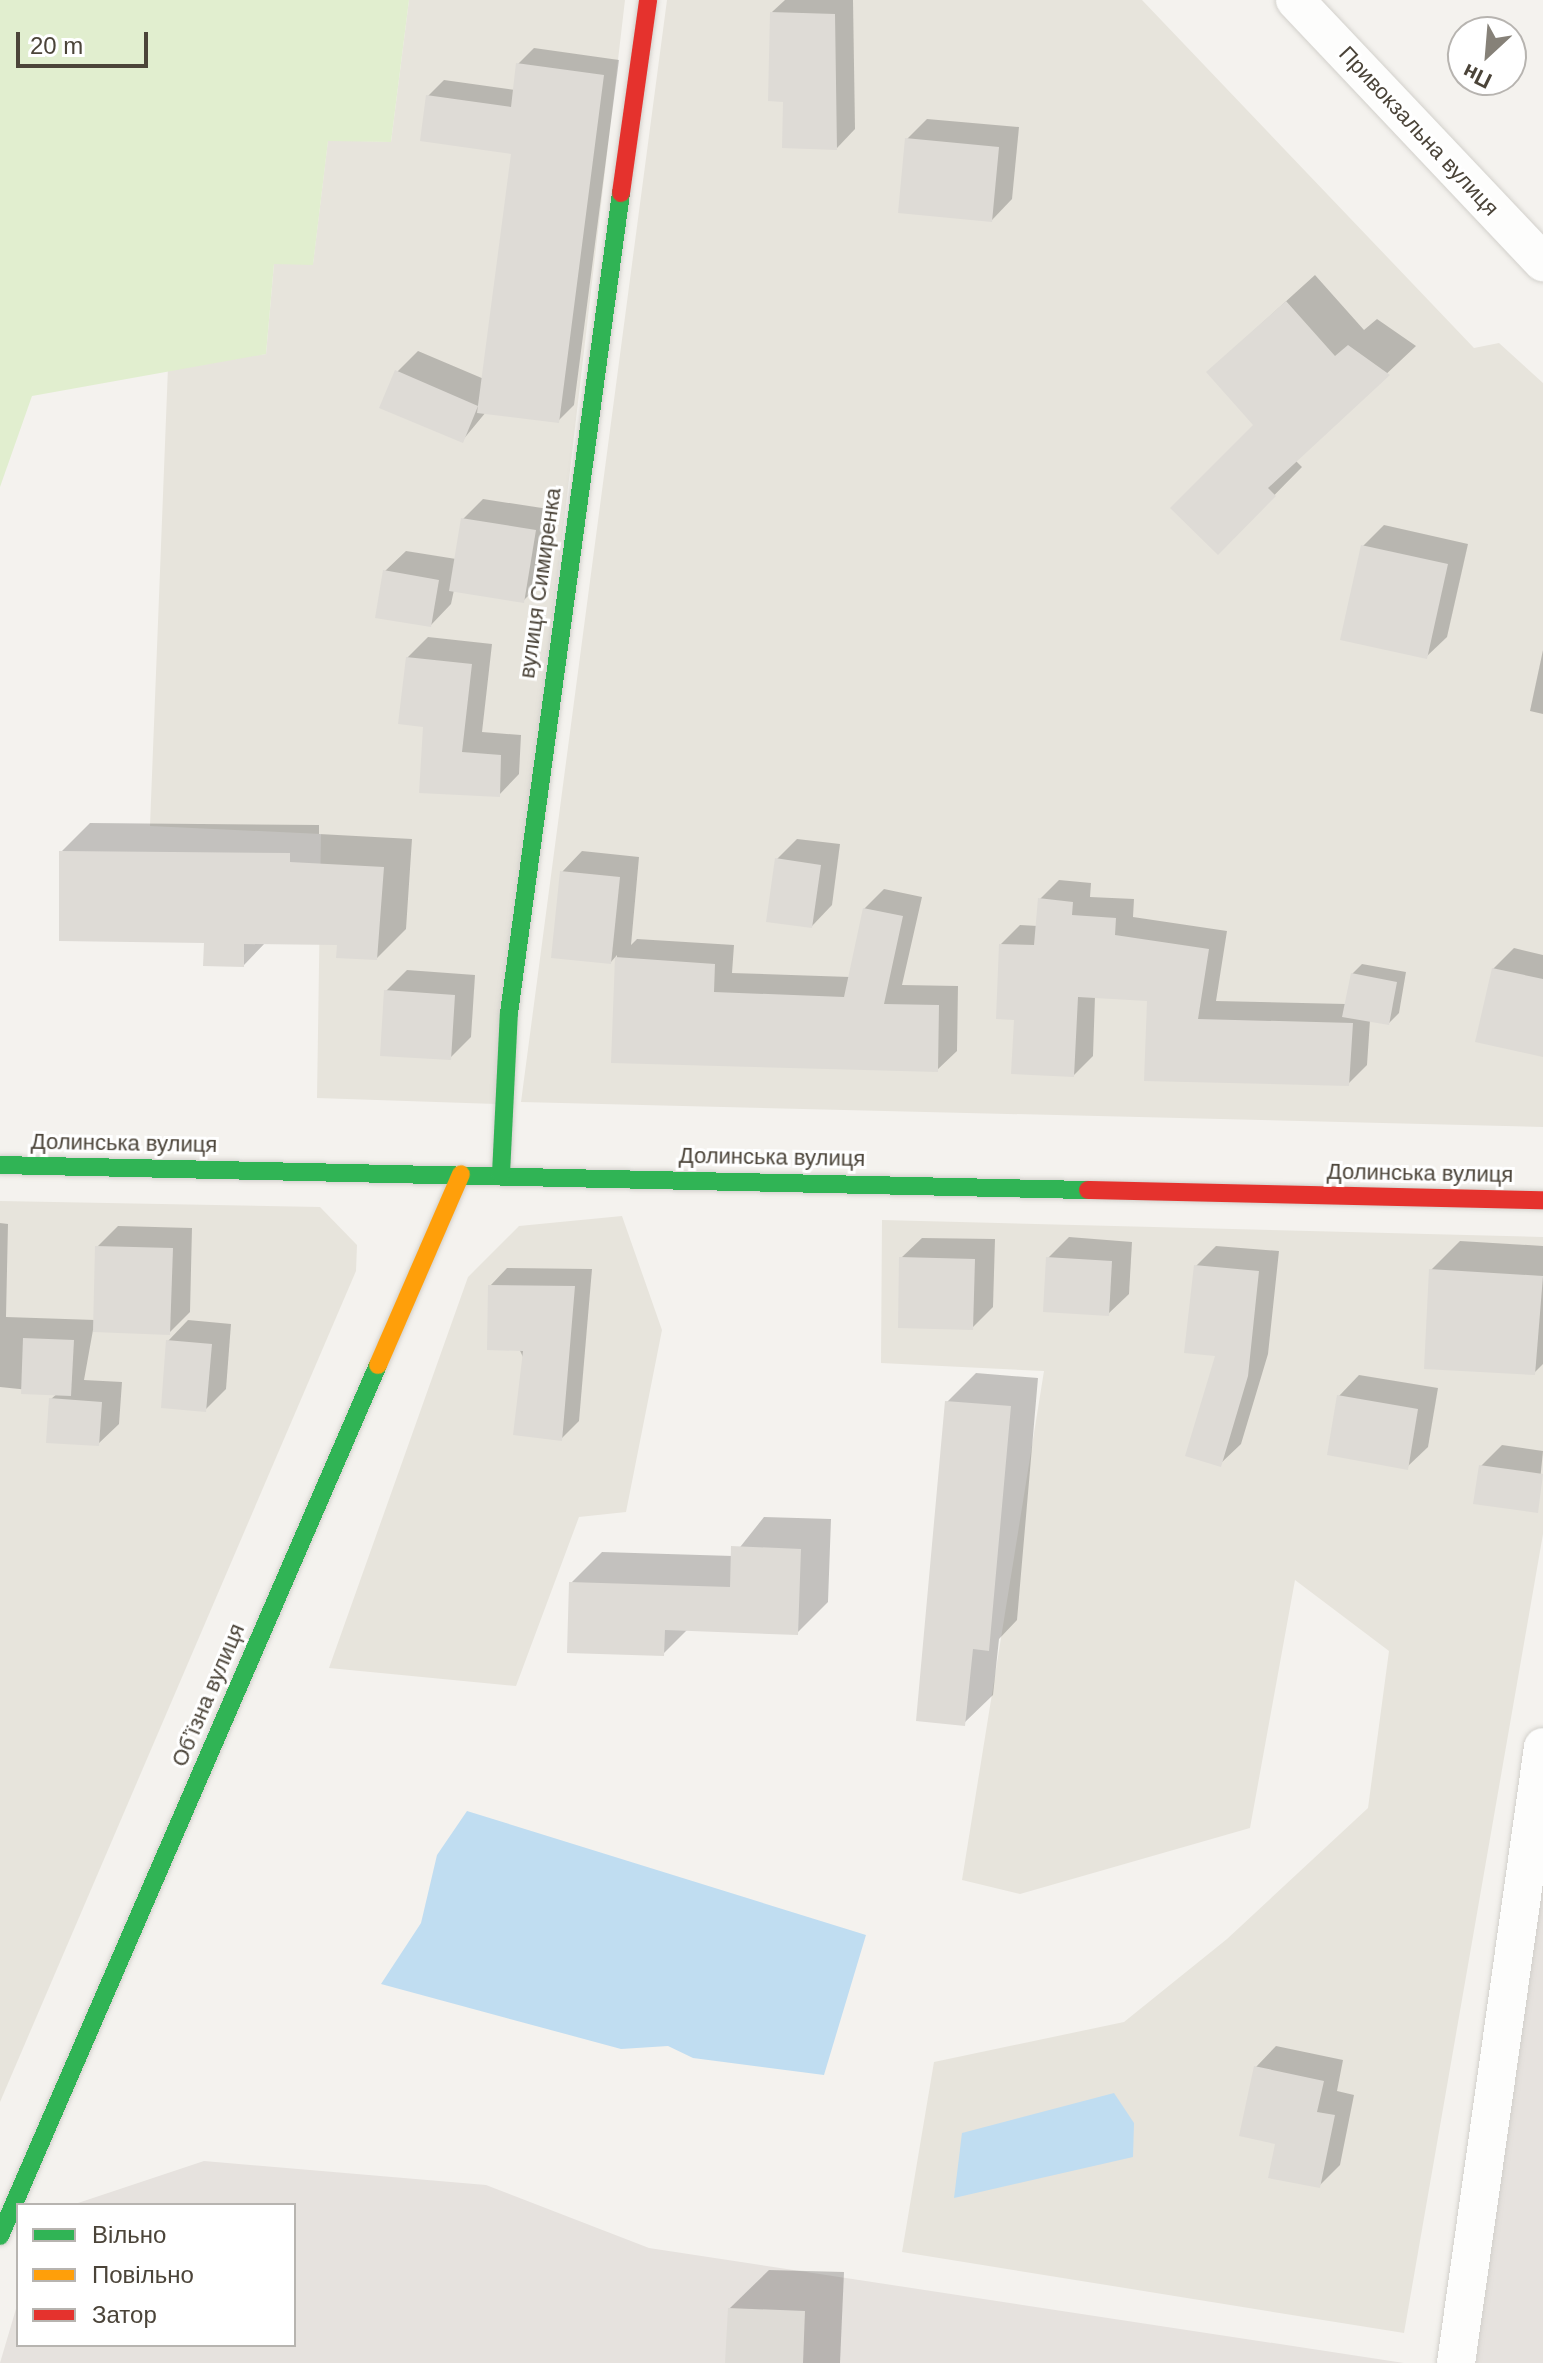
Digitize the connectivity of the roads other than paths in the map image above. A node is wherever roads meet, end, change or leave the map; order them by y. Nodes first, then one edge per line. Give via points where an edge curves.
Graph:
1 (648, 0) edge
2 (1295, 0) edge
3 (1543, 262) edge
4 (0, 1165) edge
5 (461, 1174) junction
6 (501, 1174) junction
7 (1543, 1200) edge
8 (1543, 1747) edge
9 (0, 2236) edge
10 (1456, 2363) edge

1 - 6 street, вулиця Симиренка via 509,1013
2 - 3 street, Привокзальна вулиця
4 - 5 street, Долинська вулиця
5 - 6 street, Долинська вулиця
5 - 9 street, Обʼїзна вулиця
6 - 7 street, Долинська вулиця
8 - 10 street

